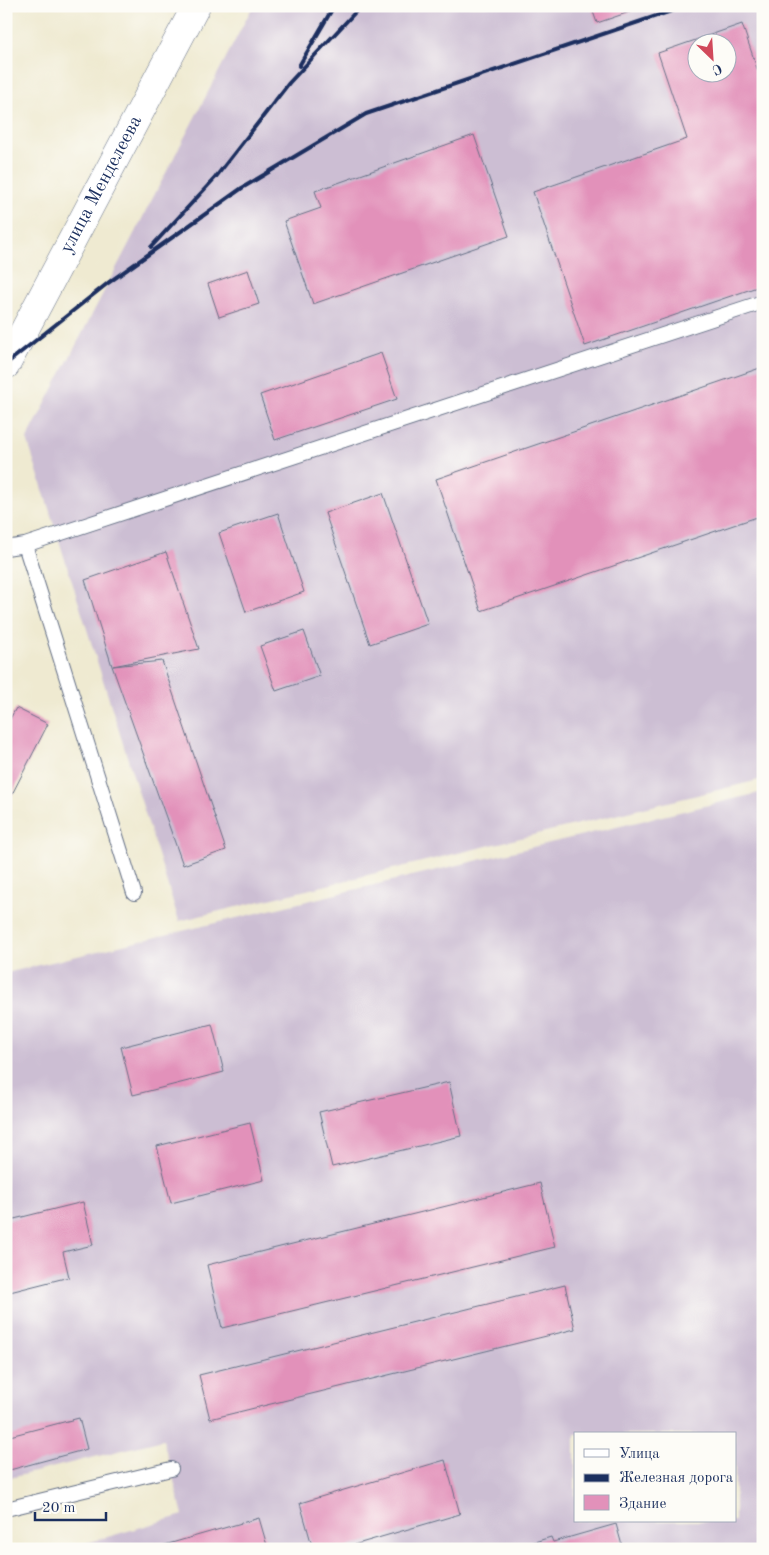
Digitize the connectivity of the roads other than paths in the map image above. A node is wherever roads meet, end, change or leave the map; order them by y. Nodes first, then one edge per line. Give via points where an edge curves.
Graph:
1 (196, 6) edge
2 (763, 302) edge
3 (6, 365) edge
4 (25, 545) junction
5 (6, 548) edge
6 (134, 893) dead end
7 (171, 1468) dead end
8 (6, 1509) edge

1 - 3 main road, улица Менделеева
2 - 4 lane
4 - 5 lane
4 - 6 lane
7 - 8 lane

